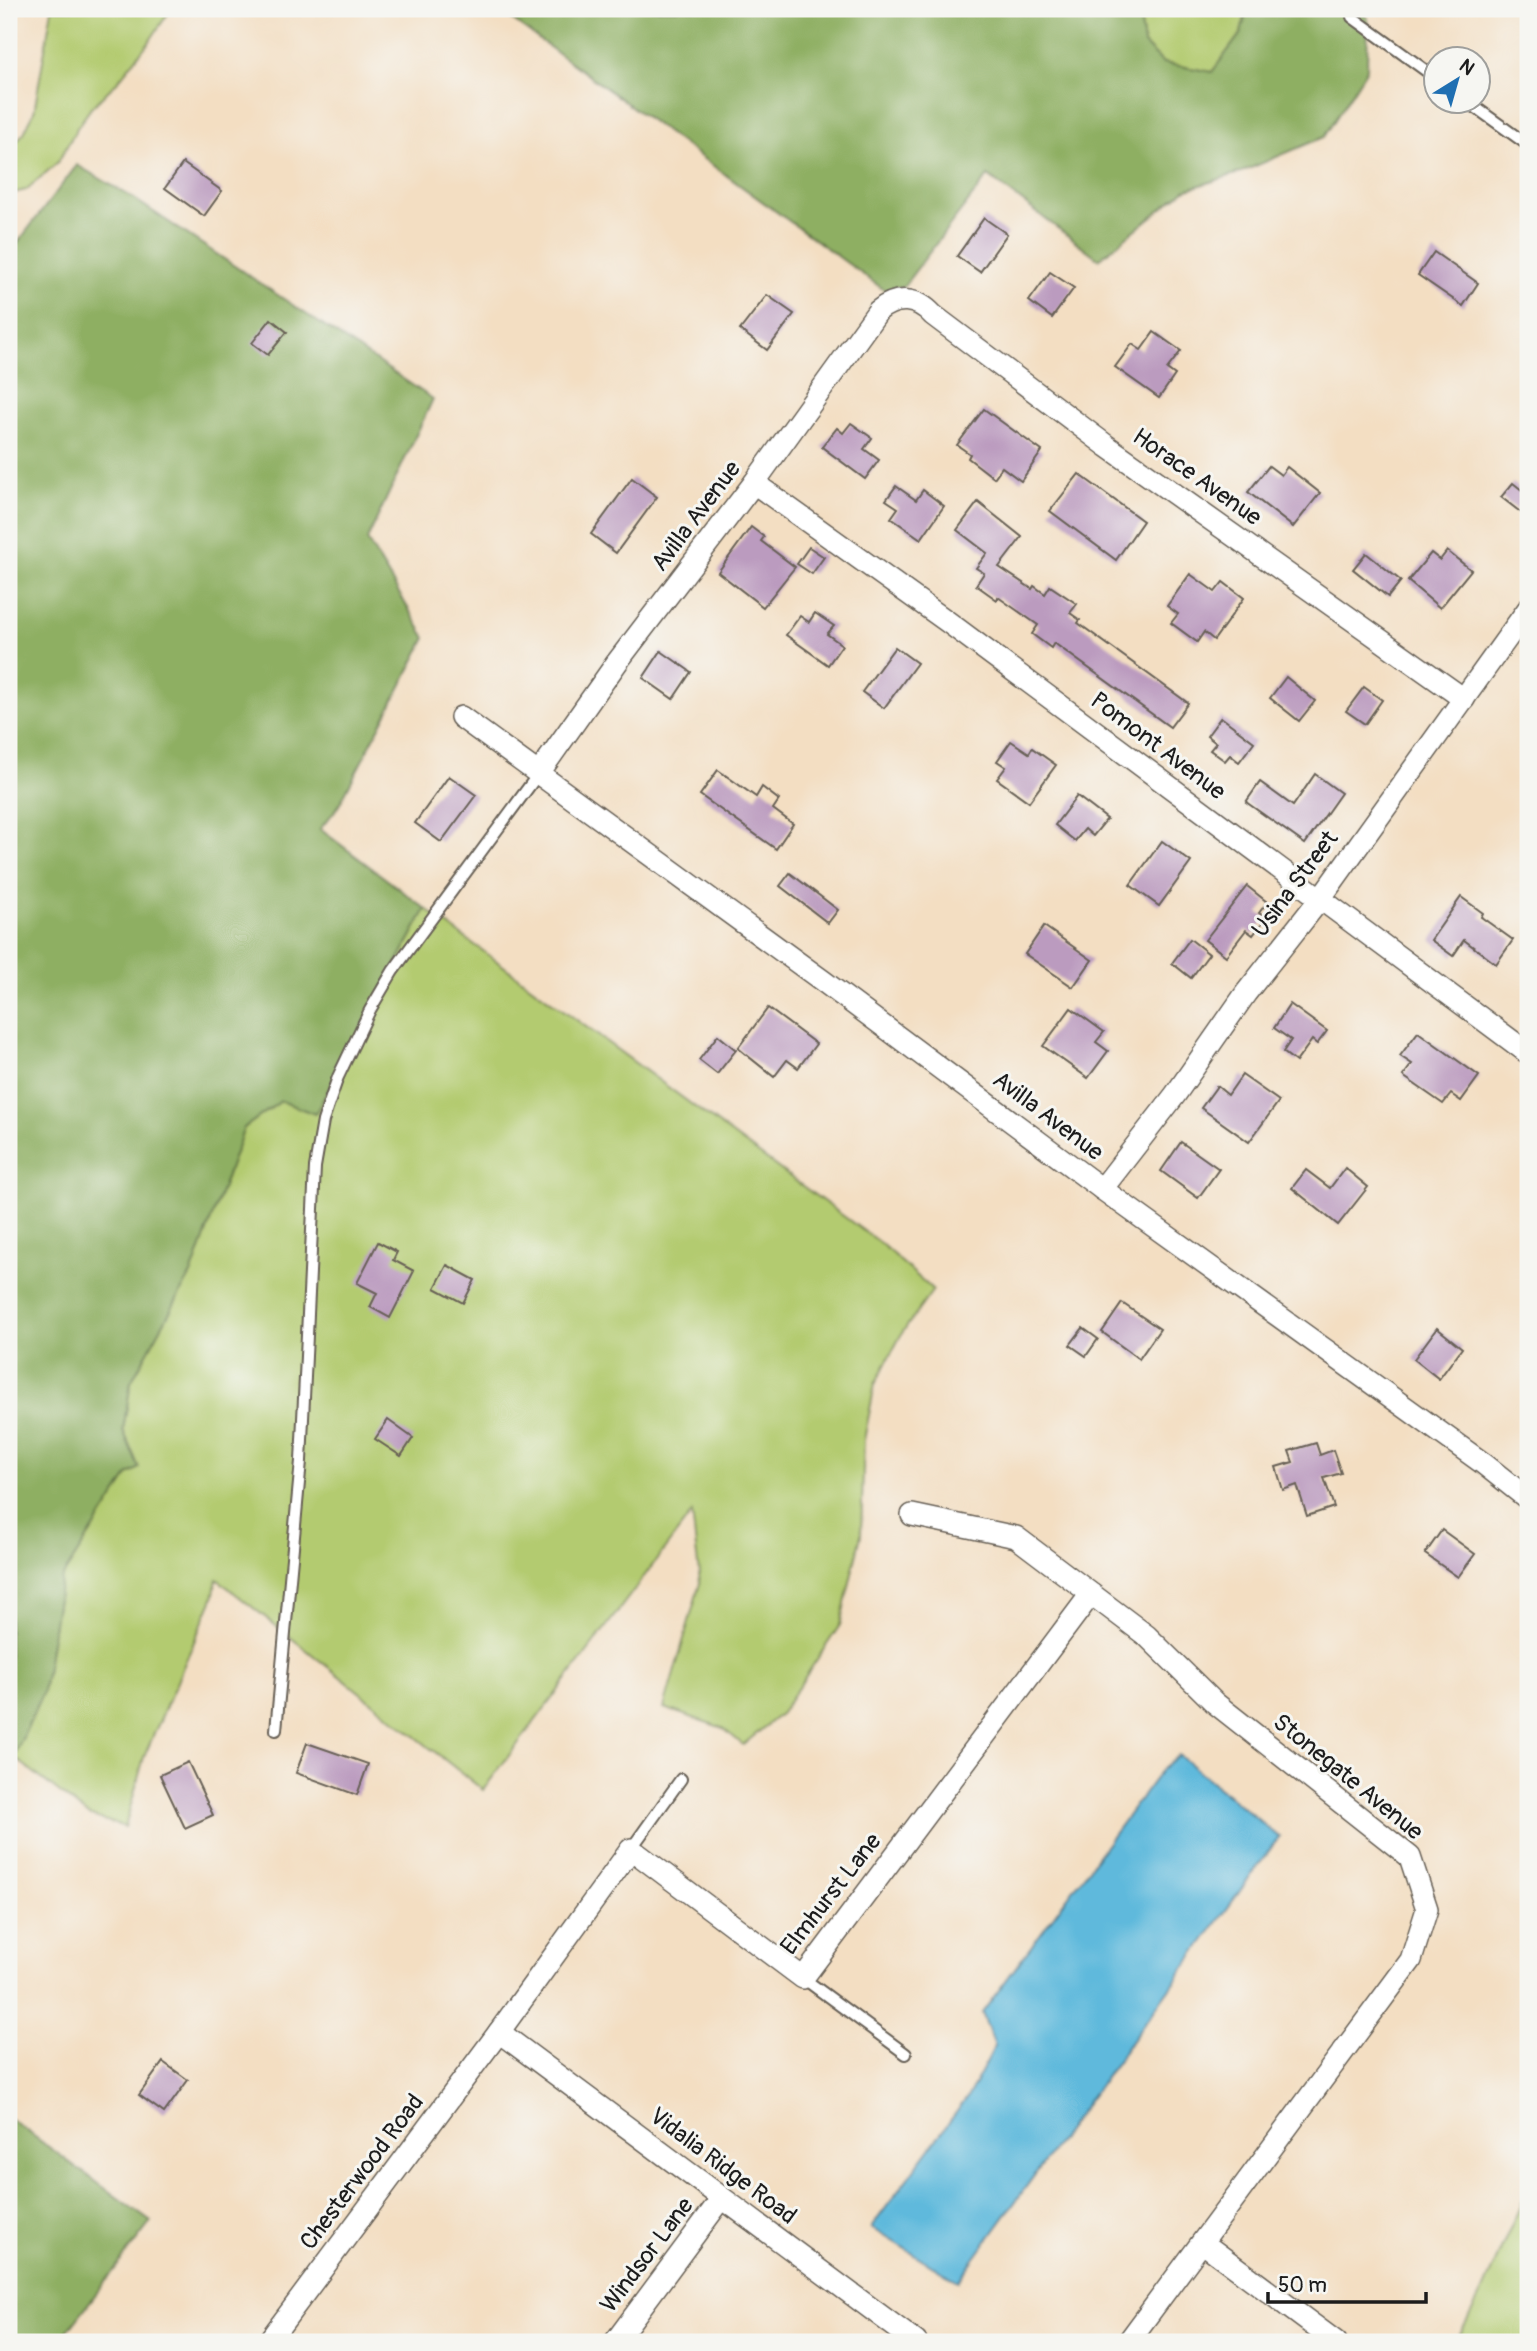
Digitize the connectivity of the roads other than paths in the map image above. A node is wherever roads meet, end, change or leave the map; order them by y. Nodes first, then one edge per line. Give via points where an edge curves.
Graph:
1 (1352, 17) dead end
2 (1422, 68) edge
3 (1488, 116) edge
4 (1528, 145) edge
5 (901, 300) joint
6 (754, 483) junction
7 (1528, 609) edge
8 (1464, 699) junction
9 (461, 717) dead end
10 (539, 773) junction
11 (1320, 899) junction
12 (1528, 1053) edge
13 (1102, 1189) junction
14 (1528, 1499) edge
15 (912, 1515) dead end
16 (1091, 1594) junction
17 (276, 1730) dead end
18 (681, 1779) dead end
19 (631, 1849) junction
20 (803, 1978) junction
21 (499, 2032) junction
22 (906, 2054) dead end
23 (722, 2198) junction
24 (1203, 2242) junction
25 (268, 2342) edge
26 (615, 2342) edge
27 (916, 2342) edge
28 (1128, 2342) edge
29 (1336, 2342) edge

1 - 2 lane
3 - 4 lane
5 - 6 street, Avilla Avenue via 878,311
5 - 8 street, Horace Avenue via 926,307 1107,446
6 - 10 street, Avilla Avenue
6 - 11 street, Pomont Avenue
7 - 8 street, Usina Street
8 - 11 street, Usina Street
9 - 10 street, Avilla Avenue
10 - 13 street, Avilla Avenue
10 - 17 lane via 393,971 338,1077 323,1121 315,1167 301,1461
11 - 12 street, Pomont Avenue
11 - 13 street, Usina Street
13 - 14 street, Avilla Avenue
15 - 16 street, Stonegate Avenue via 1016,1537
16 - 20 street, Elmhurst Lane
16 - 24 street, Stonegate Avenue via 1147,1636 1215,1703 1410,1857 1427,1909 1410,1959
18 - 19 lane
19 - 20 street, Elmhurst Lane
19 - 21 street
20 - 22 lane
21 - 23 street, Vidalia Ridge Road
21 - 25 street, Chesterwood Road
23 - 26 street, Windsor Lane
23 - 27 street, Vidalia Ridge Road
24 - 28 street, Stonegate Avenue
24 - 29 street

